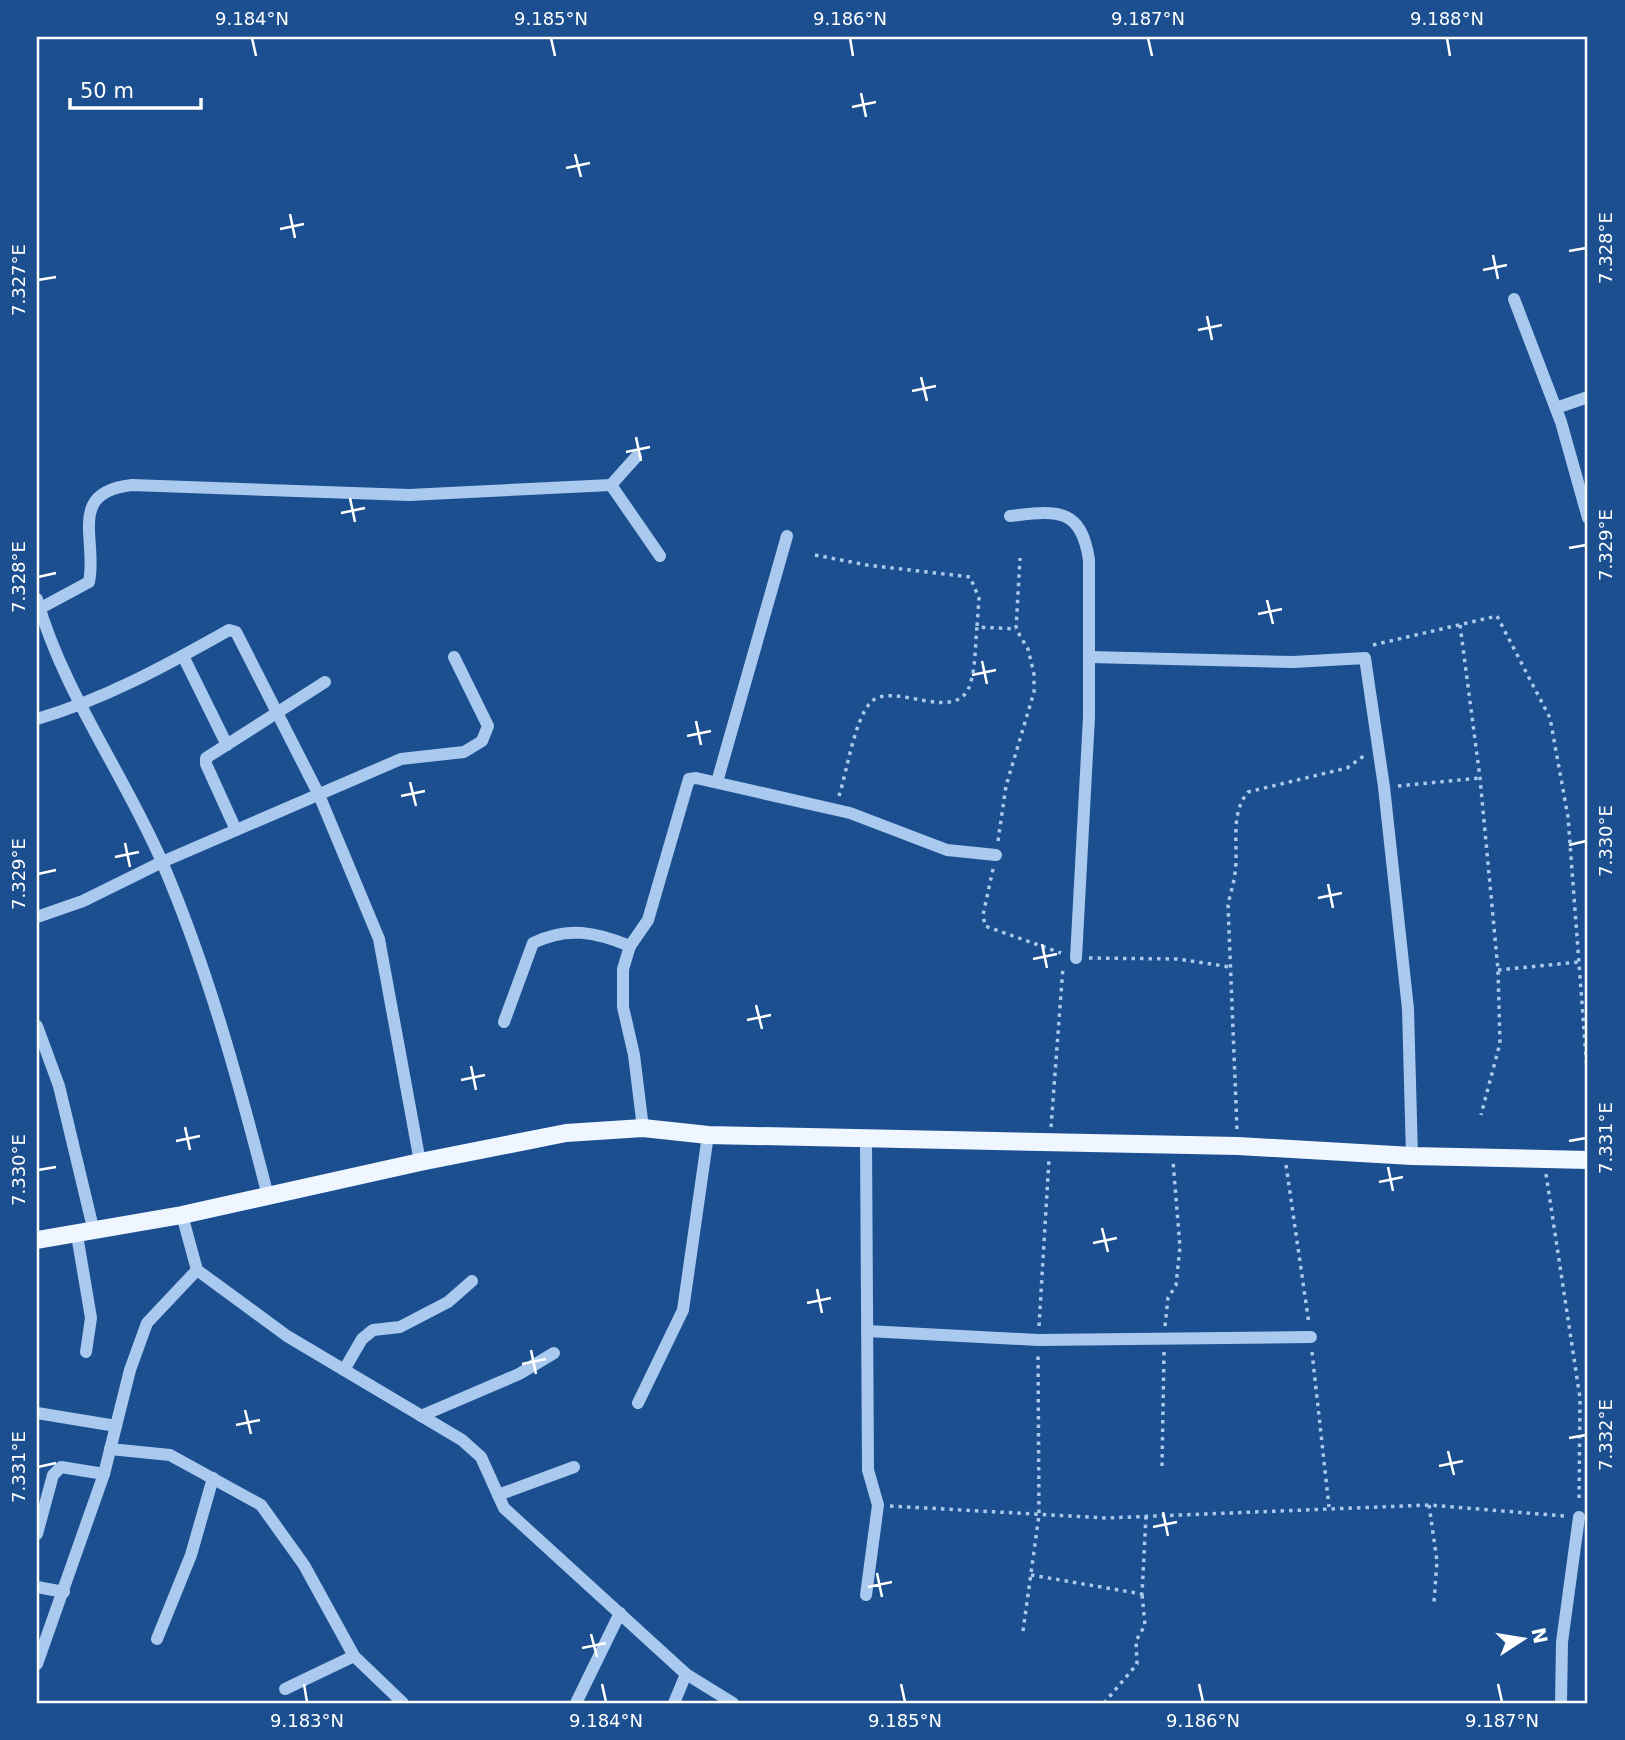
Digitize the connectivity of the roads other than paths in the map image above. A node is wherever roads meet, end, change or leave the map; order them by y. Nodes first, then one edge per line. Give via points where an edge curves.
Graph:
1 (1514, 299) dead end
2 (1588, 397) edge
3 (1556, 408) junction
4 (636, 457) dead end
5 (611, 485) junction
6 (1010, 516) dead end
7 (1588, 518) edge
8 (787, 536) dead end
9 (660, 556) dead end
10 (38, 606) edge
11 (183, 656) junction
12 (454, 657) dead end
13 (1090, 657) junction
14 (325, 681) dead end
15 (81, 706) junction
16 (277, 713) junction
17 (37, 719) edge
18 (227, 745) junction
19 (717, 782) junction
20 (319, 795) junction
21 (236, 830) junction
22 (996, 855) road end
23 (162, 862) junction
24 (37, 917) edge
25 (631, 946) junction
26 (1076, 958) road end
27 (504, 1022) dead end
28 (37, 1026) edge
29 (643, 1128) junction
30 (708, 1135) junction
31 (866, 1139) junction
32 (1412, 1156) junction
33 (1588, 1160) edge
34 (419, 1162) junction
35 (268, 1196) junction
36 (182, 1215) junction
37 (86, 1233) junction
38 (37, 1240) edge
39 (198, 1270) junction
40 (472, 1281) dead end
41 (867, 1331) junction
42 (1311, 1337) dead end
43 (86, 1352) dead end
44 (554, 1353) dead end
45 (344, 1370) junction
46 (638, 1404) dead end
47 (37, 1413) edge
48 (421, 1416) junction
49 (116, 1426) junction
50 (110, 1449) junction
51 (574, 1467) dead end
52 (104, 1474) junction
53 (213, 1478) junction
54 (498, 1495) junction
55 (1579, 1517) road end
56 (37, 1534) edge
57 (37, 1587) edge
58 (64, 1592) junction
59 (866, 1595) dead end
60 (620, 1613) junction
61 (157, 1639) dead end
62 (354, 1656) junction
63 (37, 1664) edge
64 (686, 1674) junction
65 (285, 1689) dead end
66 (403, 1703) edge
67 (576, 1703) edge
68 (674, 1703) edge
69 (733, 1703) edge
70 (1561, 1703) edge

1 - 3 street
2 - 3 street
3 - 7 street
4 - 5 street
5 - 9 street
5 - 10 street via 409,495 111,487 97,497 90,513 89,582
6 - 13 street via 1068,515 1086,536
8 - 19 street
10 - 15 street
11 - 15 street
11 - 16 street via 232,629
11 - 18 street
12 - 20 street via 488,726 482,741 464,752 401,759
13 - 26 street
13 - 32 street via 1293,662 1365,658 1408,1009
14 - 16 street
15 - 17 street
15 - 23 street
16 - 18 street
16 - 20 street
18 - 21 street via 206,761
19 - 22 street via 835,810 947,850
19 - 25 street via 696,778 685,786 649,920
20 - 21 street
20 - 34 street via 379,939
21 - 23 street
23 - 24 street via 83,901
23 - 35 street via 230,1050
25 - 27 street via 603,935 554,933 533,943
25 - 29 street via 623,969 623,1007
28 - 37 street via 59,1086
29 - 30 main road
29 - 34 main road via 566,1133
30 - 31 main road
30 - 46 street via 683,1310
31 - 32 main road via 1238,1146
31 - 41 street
32 - 33 main road
34 - 35 main road
35 - 36 main road
36 - 37 main road
36 - 39 street
37 - 38 main road
37 - 43 street via 91,1318
39 - 45 street via 287,1336
39 - 49 street via 147,1323
40 - 45 street via 448,1302 400,1326 373,1331 362,1339
41 - 42 street via 1038,1340
41 - 59 street via 867,1470 878,1505
44 - 48 street via 519,1374
45 - 48 street
47 - 49 street
48 - 54 street via 481,1457
49 - 50 street
50 - 52 street
50 - 53 street via 170,1455
51 - 54 street
52 - 56 street via 61,1468 53,1475
52 - 58 street
53 - 61 street via 191,1555
53 - 62 street via 261,1505 304,1565
54 - 60 street via 504,1508
55 - 70 street via 1562,1642
57 - 58 street
58 - 63 street
60 - 64 street
60 - 67 street
62 - 65 street
62 - 66 street
64 - 68 street
64 - 69 street

